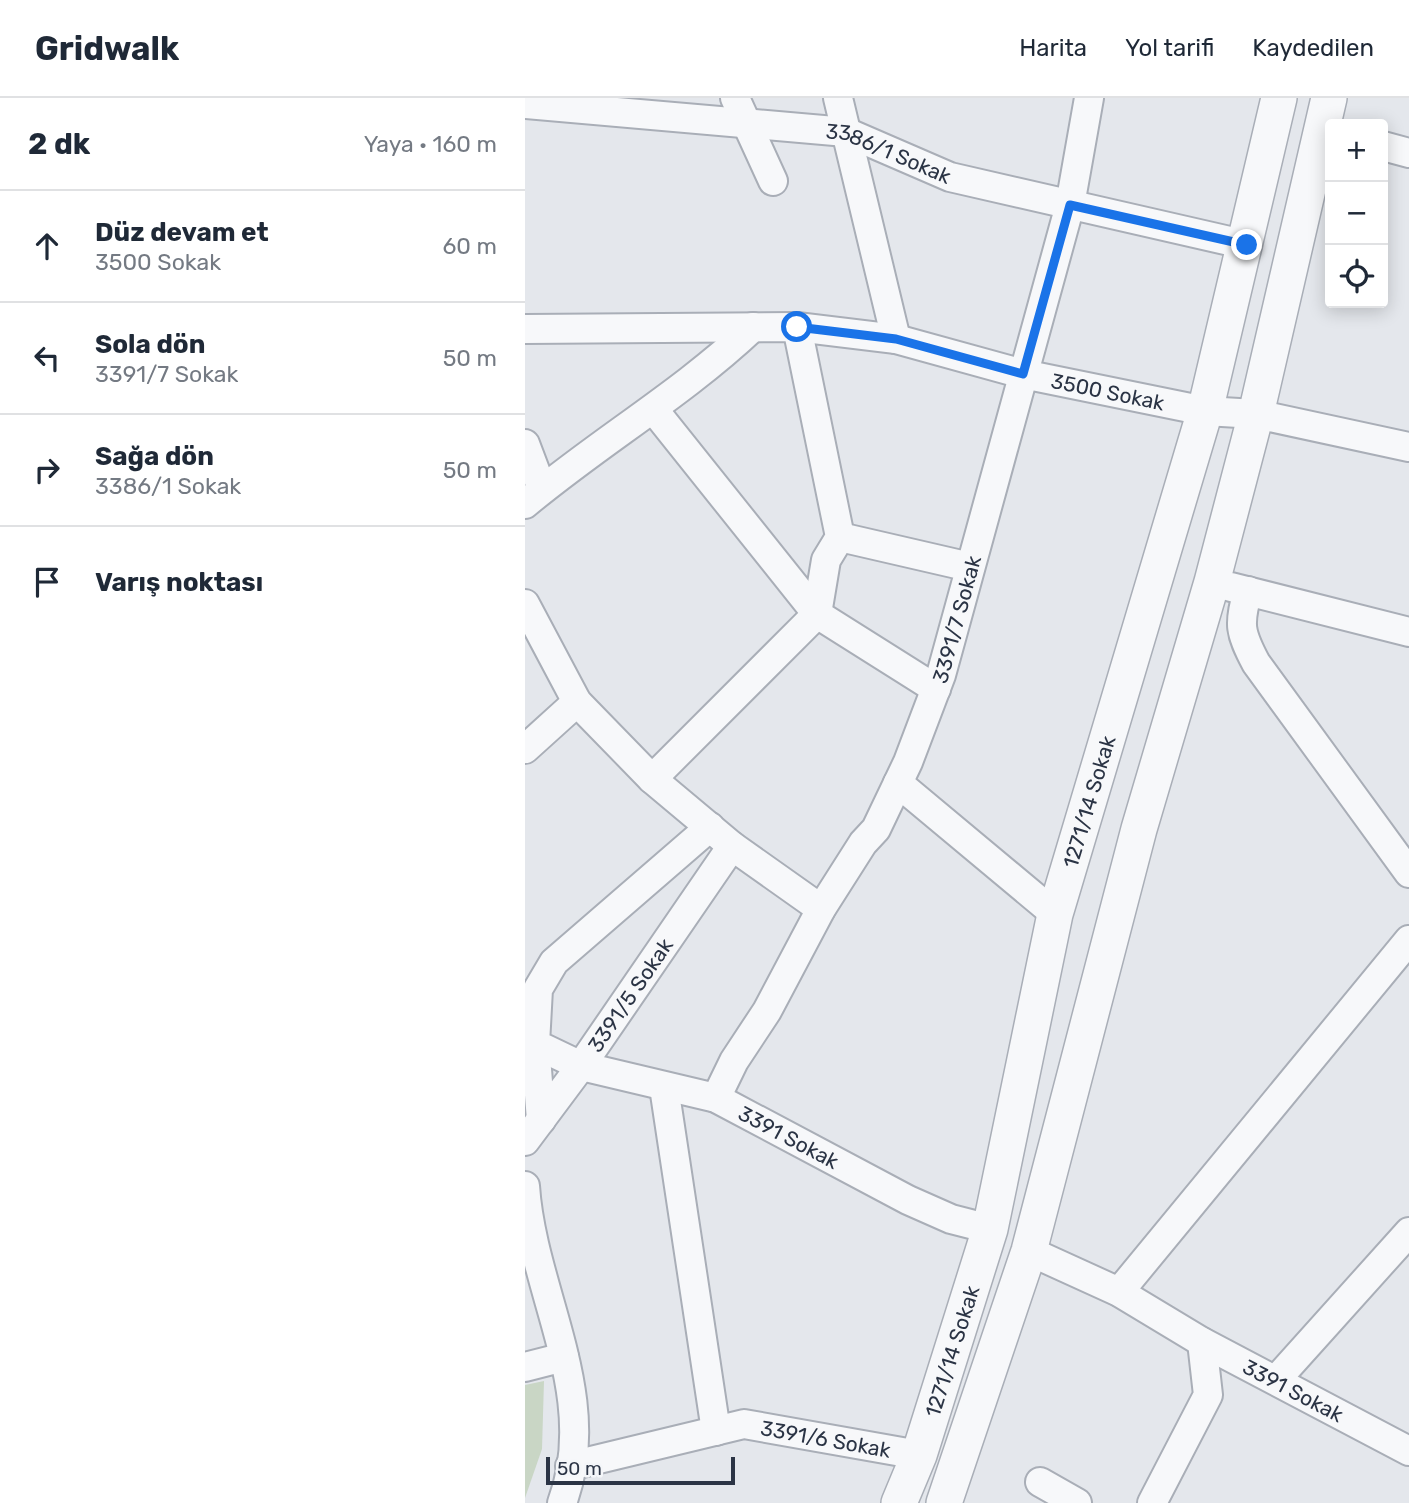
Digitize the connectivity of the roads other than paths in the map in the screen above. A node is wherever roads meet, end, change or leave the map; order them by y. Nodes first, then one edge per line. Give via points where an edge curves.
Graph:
1 (838, 98) edge
2 (1089, 98) edge
3 (1279, 98) edge
4 (525, 104) edge
5 (741, 110) edge
6 (1325, 127) edge
7 (845, 132) junction
8 (1388, 147) edge
9 (1409, 153) edge
10 (773, 181) dead end
11 (1070, 205) junction
12 (1247, 245) junction
13 (753, 327) junction
14 (797, 327) junction
15 (525, 328) edge
16 (896, 339) junction
17 (1023, 374) junction
18 (654, 410) junction
19 (1205, 411) junction
20 (1256, 414) junction
21 (525, 444) edge
22 (1409, 447) edge
23 (534, 497) edge
24 (840, 537) junction
25 (970, 567) junction
26 (1212, 582) junction
27 (1248, 591) junction
28 (525, 604) edge
29 (817, 614) junction
30 (1409, 632) edge
31 (936, 689) junction
32 (577, 702) junction
33 (525, 749) edge
34 (652, 779) junction
35 (898, 783) junction
36 (710, 827) junction
37 (732, 846) junction
38 (1409, 873) edge
39 (821, 909) junction
40 (1055, 914) junction
41 (1409, 940) edge
42 (535, 1044) junction
43 (581, 1066) junction
44 (664, 1087) junction
45 (716, 1098) junction
46 (533, 1130) edge
47 (525, 1186) edge
48 (990, 1229) junction
49 (1409, 1232) edge
50 (1029, 1251) junction
51 (1119, 1292) junction
52 (1202, 1342) junction
53 (564, 1357) junction
54 (525, 1367) edge
55 (1276, 1380) junction
56 (716, 1431) junction
57 (1409, 1451) edge
58 (919, 1455) junction
59 (570, 1466) junction
60 (1040, 1482) dead end
61 (562, 1503) edge
62 (899, 1503) edge
63 (944, 1503) edge
64 (1077, 1503) edge
65 (1151, 1503) edge

1 - 7 street
2 - 11 street, 3391/7 Sokak
3 - 12 street, 1271/14 Sokak
4 - 5 street, 3386/1 Sokak
5 - 7 street, 3386/1 Sokak
5 - 10 street
6 - 20 street
7 - 11 street, 3386/1 Sokak via 950,177
7 - 16 street
8 - 9 street
11 - 12 street, 3386/1 Sokak
11 - 17 street, 3391/7 Sokak
12 - 19 street, 1271/14 Sokak
13 - 14 street, 3500 Sokak
13 - 15 street, 3500 Sokak
13 - 18 street
14 - 16 street, 3500 Sokak
14 - 24 street
16 - 17 street, 3500 Sokak
17 - 19 street, 3500 Sokak
17 - 25 street, 3391/7 Sokak
18 - 23 street
18 - 29 street
19 - 20 street, 3500 Sokak
19 - 40 street, 1271/14 Sokak
20 - 22 street, 3500 Sokak
20 - 26 street
21 - 23 street
24 - 25 street
24 - 29 street via 826,560
25 - 31 street, 3391/7 Sokak
26 - 27 street
26 - 50 street via 1139,829
27 - 30 street
27 - 38 street via 1240,619 1243,638 1256,663
28 - 32 street
29 - 31 street
29 - 34 street
31 - 35 street, 3391/7 Sokak
32 - 33 street
32 - 34 street
34 - 36 street
35 - 39 street, 3391/7 Sokak via 876,829
35 - 40 street
36 - 37 street
36 - 42 street via 554,962 538,989
37 - 39 street
37 - 43 street, 3391/5 Sokak
39 - 45 street, 3391/7 Sokak
40 - 48 street, 1271/14 Sokak
41 - 51 street
42 - 43 street, 3391 Sokak
42 - 46 street
43 - 44 street, 3391 Sokak
43 - 46 street, 3391/5 Sokak
44 - 45 street, 3391 Sokak
44 - 56 street
45 - 48 street, 3391 Sokak via 908,1200 951,1219
47 - 53 street via 546,1294
48 - 58 street, 1271/14 Sokak
49 - 55 street
50 - 51 street, 3391 Sokak
50 - 63 street
51 - 52 street, 3391 Sokak
52 - 55 street, 3391 Sokak
52 - 65 street via 1208,1395
53 - 54 street
53 - 59 street via 576,1438
55 - 57 street, 3391 Sokak
56 - 58 street, 3391/6 Sokak via 744,1424
56 - 59 street, 3391/6 Sokak
58 - 62 street, 1271/14 Sokak
59 - 61 street
60 - 64 street

